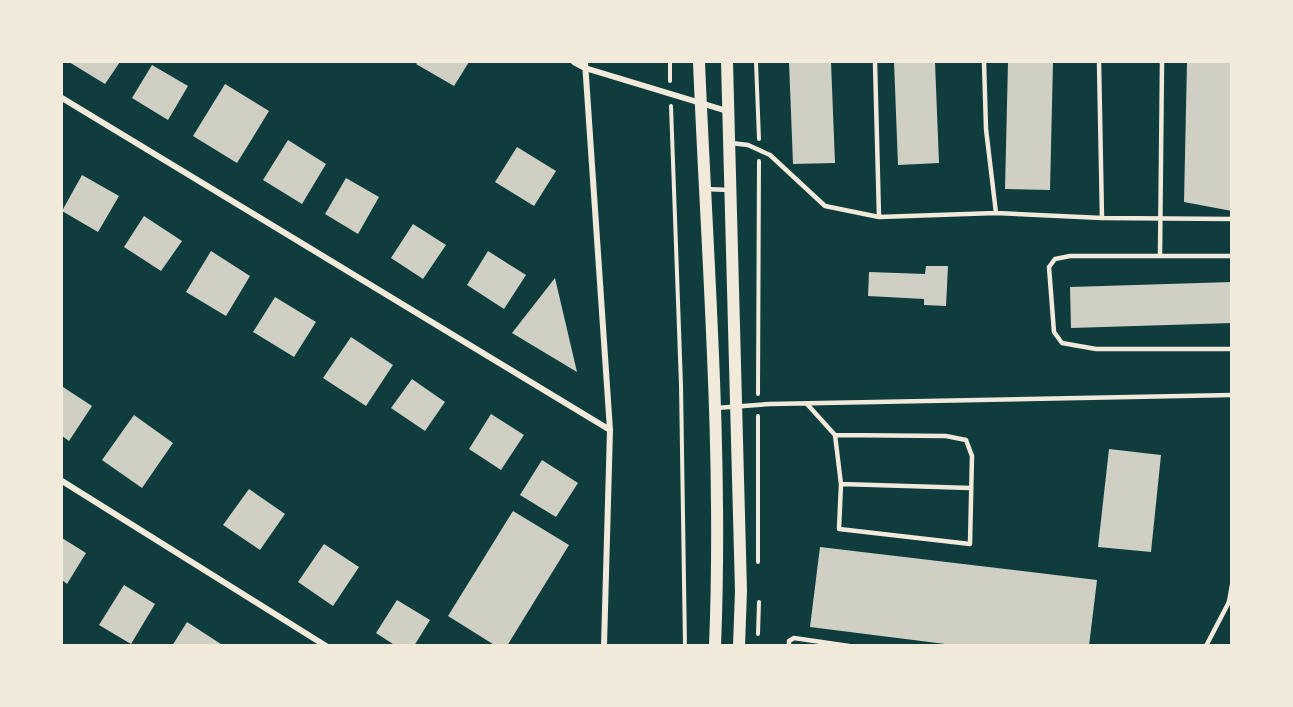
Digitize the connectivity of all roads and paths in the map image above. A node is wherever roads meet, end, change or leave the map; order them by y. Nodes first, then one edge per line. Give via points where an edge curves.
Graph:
1 (574, 62) edge
2 (670, 62) edge
3 (699, 62) edge
4 (727, 62) edge
5 (756, 62) edge
6 (875, 62) edge
7 (984, 62) edge
8 (1099, 62) edge
9 (1162, 62) edge
10 (585, 65) edge
11 (671, 94) junction
12 (62, 98) edge
13 (701, 102) junction
14 (729, 112) junction
15 (731, 143) junction
16 (759, 149) junction
17 (705, 189) junction
18 (732, 190) junction
19 (996, 213) junction
20 (879, 217) junction
21 (1162, 217) junction
22 (1102, 218) junction
23 (1232, 219) edge
24 (1160, 255) junction
25 (1232, 256) edge
26 (1232, 349) edge
27 (1232, 394) edge
28 (807, 404) junction
29 (758, 405) junction
30 (736, 407) junction
31 (714, 408) junction
32 (610, 430) junction
33 (835, 435) junction
34 (62, 481) edge
35 (841, 484) junction
36 (971, 488) junction
37 (759, 569) dead end
38 (1232, 585) edge
39 (759, 592) dead end
40 (1230, 602) edge
41 (326, 645) edge
42 (604, 645) edge
43 (685, 645) edge
44 (715, 645) edge
45 (739, 645) edge
46 (757, 645) edge
47 (789, 645) edge
48 (849, 645) edge
49 (1206, 645) edge

1 - 10 street
2 - 11 path
3 - 13 main road
4 - 14 main road
5 - 16 path
6 - 20 lane
7 - 19 lane via 986,129
8 - 22 lane
9 - 21 lane
10 - 11 street
10 - 32 street
11 - 13 street
11 - 43 path
12 - 32 street
13 - 14 street
13 - 17 main road
14 - 15 main road
15 - 16 lane
15 - 18 main road
16 - 20 lane via 825,207
16 - 29 path
17 - 18 lane
17 - 31 main road
18 - 30 main road
19 - 20 lane
19 - 22 lane
21 - 22 lane
21 - 23 lane
21 - 24 lane
24 - 25 lane
24 - 26 lane via 1103,254 1055,259 1049,267 1054,332 1062,343 1096,350
27 - 28 lane
28 - 29 lane
28 - 33 lane
29 - 30 lane
29 - 37 path
30 - 31 lane
30 - 45 main road
31 - 44 main road
32 - 42 street
33 - 35 lane
33 - 36 lane via 946,436 966,440 972,456
34 - 41 street
35 - 36 lane
35 - 36 lane via 839,529 970,544
38 - 40 lane
39 - 46 path
40 - 49 lane
47 - 48 lane via 794,638

